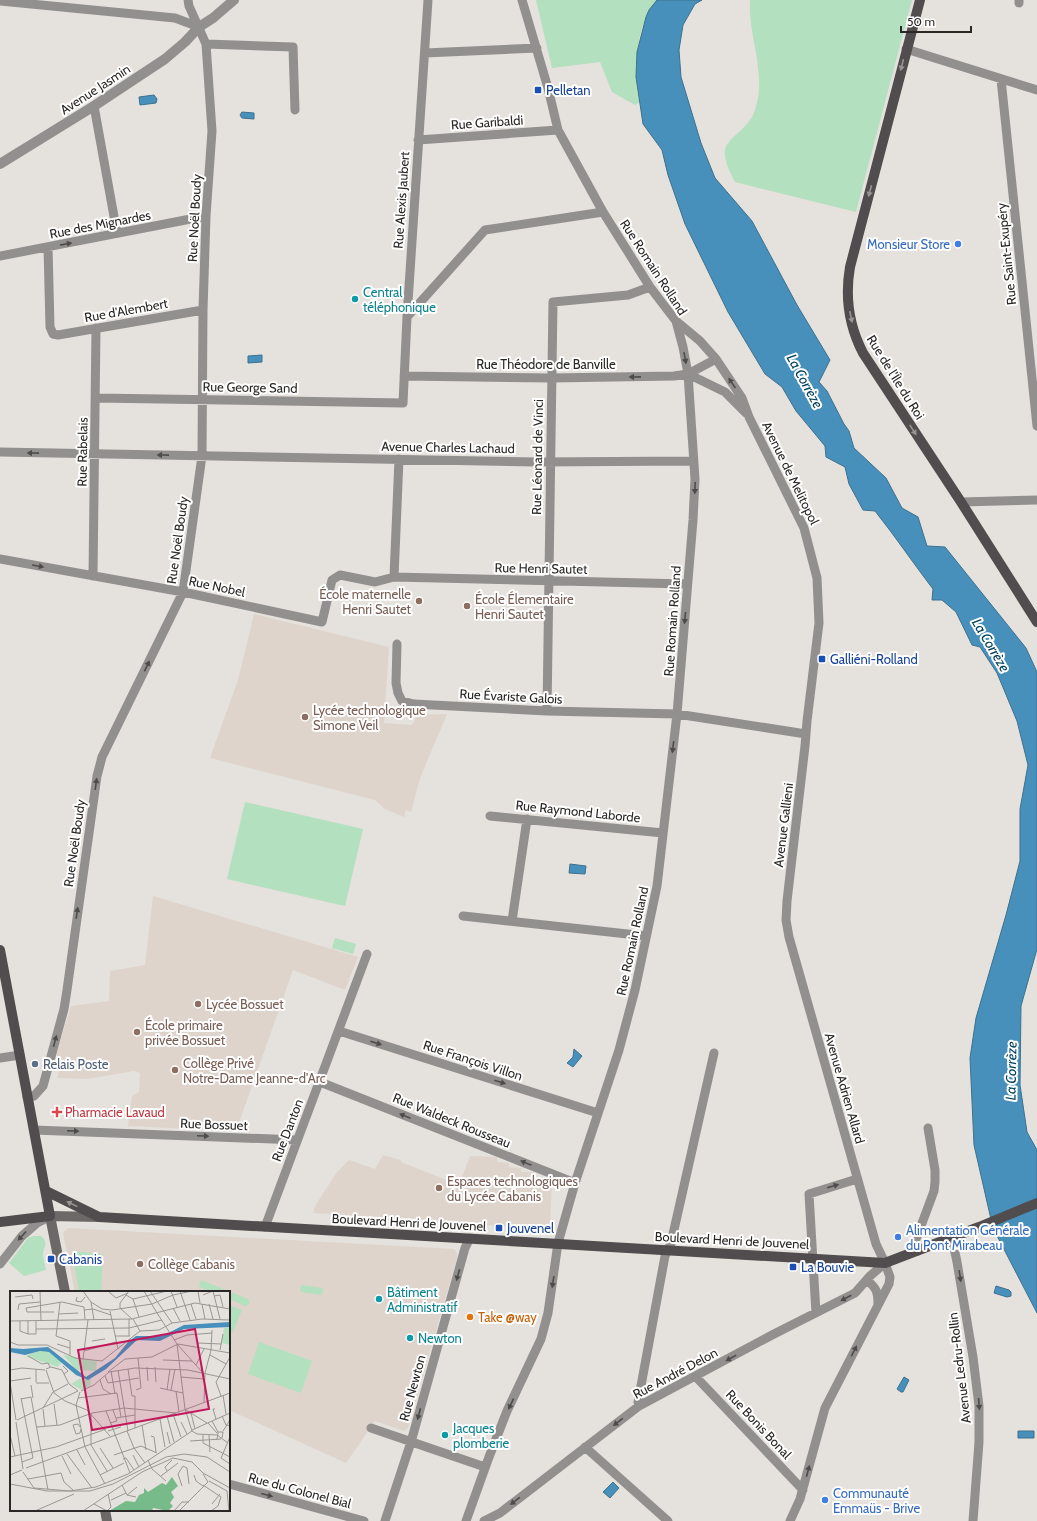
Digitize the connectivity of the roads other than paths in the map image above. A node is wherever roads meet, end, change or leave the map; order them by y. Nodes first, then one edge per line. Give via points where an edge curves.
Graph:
1 (188, 0) edge
2 (234, 0) edge
3 (428, 0) edge
4 (522, 0) edge
5 (528, 0) edge
6 (920, 0) edge
7 (0, 1) edge
8 (531, 26) junction
9 (199, 27) junction
10 (206, 44) junction
11 (537, 48) junction
12 (906, 49) junction
13 (425, 53) junction
14 (1001, 79) junction
15 (1037, 90) edge
16 (94, 106) junction
17 (295, 110) dead end
18 (558, 130) junction
19 (418, 140) junction
20 (0, 164) edge
21 (602, 212) junction
22 (206, 216) junction
23 (117, 233) junction
24 (48, 247) junction
25 (0, 256) edge
26 (650, 287) junction
27 (203, 310) junction
28 (407, 317) junction
29 (676, 321) junction
30 (96, 328) junction
31 (716, 359) junction
32 (688, 374) junction
33 (404, 376) junction
34 (552, 378) junction
35 (96, 398) junction
36 (203, 399) junction
37 (403, 403) joint
38 (749, 417) junction
39 (1037, 426) edge
40 (0, 452) edge
41 (95, 454) junction
42 (202, 456) junction
43 (399, 459) junction
44 (550, 462) junction
45 (694, 462) junction
46 (1037, 500) edge
47 (960, 502) junction
48 (0, 559) edge
49 (93, 576) junction
50 (394, 577) junction
51 (548, 582) junction
52 (687, 584) junction
53 (183, 592) junction
54 (1037, 622) edge
55 (397, 644) dead end
56 (547, 711) junction
57 (677, 714) junction
58 (806, 734) junction
59 (490, 816) dead end
60 (527, 819) junction
61 (663, 833) junction
62 (463, 916) dead end
63 (786, 920) joint
64 (512, 921) junction
65 (646, 936) junction
66 (0, 950) edge
67 (368, 954) dead end
68 (2, 972) edge
69 (339, 1031) junction
70 (714, 1053) dead end
71 (20, 1055) junction
72 (0, 1058) edge
73 (320, 1082) junction
74 (28, 1097) junction
75 (598, 1113) junction
76 (928, 1128) dead end
77 (34, 1130) junction
78 (297, 1140) junction
79 (857, 1179) junction
80 (575, 1183) junction
81 (46, 1191) junction
82 (1037, 1202) edge
83 (50, 1216) junction
84 (99, 1217) junction
85 (0, 1222) edge
86 (265, 1227) junction
87 (470, 1238) junction
88 (952, 1238) junction
89 (558, 1243) junction
90 (668, 1250) junction
91 (918, 1251) junction
92 (812, 1258) junction
93 (885, 1262) junction
94 (0, 1264) edge
95 (867, 1280) junction
96 (65, 1291) edge
97 (878, 1304) junction
98 (816, 1313) junction
99 (696, 1377) junction
100 (639, 1406) junction
101 (376, 1427) dead end
102 (411, 1442) junction
103 (585, 1447) junction
104 (485, 1467) junction
105 (230, 1484) edge
106 (803, 1490) junction
107 (105, 1511) edge
108 (107, 1521) edge
109 (364, 1521) edge
110 (385, 1521) edge
111 (466, 1521) edge
112 (484, 1521) edge
113 (668, 1521) edge
114 (791, 1521) edge
115 (973, 1521) edge

1 - 9 street, Rue Noël Boudy via 188,6
2 - 9 street, Avenue Jasmin
3 - 13 street, Rue Alexis Jaubert
4 - 8 street, Rue Romain Rolland
5 - 8 street, Rue Romain Rolland
6 - 12 main road, Rue de l'Île du Roi
7 - 9 street via 175,18
8 - 11 street, Rue Romain Rolland
9 - 10 street, Rue Noël Boudy
9 - 16 street, Avenue Jasmin via 165,59
10 - 17 street via 293,47
10 - 22 street, Rue Noël Boudy via 212,131
11 - 13 street
11 - 18 street, Rue Romain Rolland
12 - 14 street
12 -> 47 main road, Rue de l'Île du Roi via 850,267 848,303 854,330 863,352
13 - 19 street, Rue Alexis Jaubert
14 - 15 street
14 - 39 street, Rue Saint-Exupéry
16 - 20 street, Avenue Jasmin
16 - 23 street
18 - 19 street, Rue Garibaldi
18 - 21 street, Rue Romain Rolland
19 - 28 street, Rue Alexis Jaubert
21 - 26 street, Rue Romain Rolland
21 - 28 street via 485,230
22 - 23 street, Rue des Mignardes
22 - 27 street, Rue Noël Boudy
24 -> 23 street, Rue des Mignardes
24 - 25 street, Rue des Mignardes
24 - 30 street, Rue d'Alembert via 52,334
26 - 29 street, Rue Romain Rolland
26 - 34 street, Rue Léonard de Vinci via 628,295 553,302
27 - 30 street, Rue d'Alembert
27 - 36 street, Rue Noël Boudy
28 - 33 street, Rue Alexis Jaubert
29 - 31 street, Avenue de Melitopol via 700,341
29 -> 32 street, Rue Romain Rolland
30 - 35 street, Rue Rabelais
31 - 32 street
38 -> 31 street, Avenue de Melitopol via 742,398
32 -> 34 street, Rue Théodore de Banville
32 - 38 street via 725,392
32 - 45 street, Rue Romain Rolland
33 - 34 street, Rue Théodore de Banville
33 - 37 street, Rue Alexis Jaubert
34 - 44 street, Rue Léonard de Vinci
35 - 36 street, Rue George Sand
35 - 41 street, Rue Rabelais
36 - 37 street, Rue George Sand
36 - 42 street, Rue Noël Boudy
38 - 58 street, Avenue de Melitopol via 804,528 817,578 819,623
41 -> 40 street, Avenue Charles Lachaud
42 -> 41 street, Avenue Charles Lachaud
41 - 49 street, Rue Rabelais
42 - 43 street, Avenue Charles Lachaud
42 - 53 street, Rue Noël Boudy
43 - 44 street, Avenue Charles Lachaud
43 - 50 street
44 - 45 street, Avenue Charles Lachaud
44 - 51 street, Rue Léonard de Vinci
45 -> 52 street, Rue Romain Rolland via 694,520
46 - 47 street
47 - 54 main road, Rue de l'Île du Roi
48 -> 49 street, Rue Nobel
49 - 53 street, Rue Nobel
50 - 51 street, Rue Henri Sautet
50 - 53 street, Rue Nobel via 375,582 340,575 332,580 322,622
51 - 52 street, Rue Henri Sautet
51 - 56 street, Rue Léonard de Vinci
52 -> 57 street, Rue Romain Rolland
74 -> 53 street, Rue Noël Boudy via 34,1096 43,1086 64,1009 97,776 102,757
55 - 56 street, Rue Évariste Galois via 396,683 402,701 414,704
56 - 57 street, Rue Évariste Galois
57 - 58 street, Rue Évariste Galois
57 -> 61 street, Rue Romain Rolland
58 - 63 street, Avenue Gallieni
59 - 60 street, Rue Raymond Laborde
60 - 61 street, Rue Raymond Laborde
60 - 64 street
61 - 65 street, Rue Romain Rolland via 657,886
62 - 64 street
63 - 79 street, Avenue Adrien Allard
64 - 65 street
65 - 75 street, Rue Romain Rolland via 628,1016
66 - 68 main road
67 - 69 street, Rue Danton
68 - 71 main road
69 - 73 street, Rue Danton
69 -> 75 street, Rue François Villon
70 - 90 street
71 - 72 street
71 - 74 main road
73 - 78 street, Rue Danton
80 -> 73 street, Rue Waldeck Rousseau
74 - 77 main road
75 - 80 street, Rue Romain Rolland
76 - 91 street via 935,1182 915,1242
77 -> 78 street, Rue Bossuet
77 - 81 main road
78 - 86 street, Rue Danton
92 -> 79 street via 809,1194
79 - 93 street, Avenue Adrien Allard via 876,1244
80 - 89 street, Rue Romain Rolland
81 - 83 main road
84 -> 81 main road, Boulevard Henri de Jouvenel
82 - 88 main road
83 - 84 main road, Boulevard Henri de Jouvenel
83 - 85 main road
83 -> 94 street via 26,1232
83 - 96 main road
84 - 86 main road, Boulevard Henri de Jouvenel
86 - 87 main road, Boulevard Henri de Jouvenel
87 - 89 main road, Boulevard Henri de Jouvenel
87 -> 102 street, Rue Newton via 460,1255 423,1387
88 - 91 main road
88 -> 115 street, Avenue Ledru-Rollin via 958,1262 979,1406
89 - 90 main road, Boulevard Henri de Jouvenel
89 -> 104 street, Rue Romain Rolland via 548,1313 541,1340 507,1411
90 - 92 main road, Boulevard Henri de Jouvenel
90 - 100 street
91 - 93 main road
92 - 93 main road, Boulevard Henri de Jouvenel
92 - 98 street
93 - 95 street, Rue André Delon
93 - 97 street, Avenue Adrien Allard via 890,1277 889,1284
95 - 97 street via 878,1294
95 -> 98 street, Rue André Delon via 855,1293
106 -> 97 street, Avenue Adrien Allard via 825,1408
98 -> 99 street, Rue André Delon
99 - 100 street, Rue André Delon
99 - 106 street, Rue Bonis Bonal
100 -> 103 street, Rue André Delon
101 - 102 street
102 - 104 street
102 - 110 street, Rue Newton
103 -> 112 street, Rue André Delon via 500,1513
103 - 113 street
104 - 111 street, Rue Romain Rolland
105 -> 109 street, Rue du Colonel Bial
106 - 114 street, Avenue Adrien Allard
107 - 108 main road

